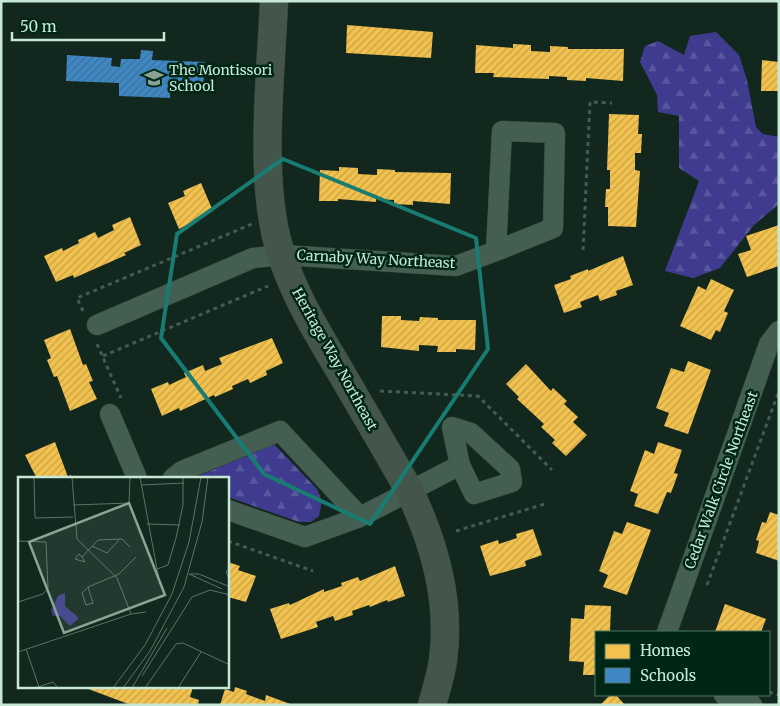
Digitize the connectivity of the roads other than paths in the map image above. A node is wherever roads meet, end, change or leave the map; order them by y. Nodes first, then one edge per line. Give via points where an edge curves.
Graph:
1 (274, 1) edge
2 (496, 251) junction
3 (283, 255) junction
4 (96, 325) dead end
5 (779, 331) edge
6 (110, 414) dead end
7 (460, 465) dead end
8 (137, 477) edge
9 (174, 477) edge
10 (409, 490) junction
11 (229, 510) edge
12 (360, 518) junction
13 (667, 631) edge
14 (727, 696) edge
15 (432, 705) edge
16 (752, 705) edge

1 - 3 street, Heritage Way Northeast via 268,148 272,208
2 - 2 street, Carnaby Way Northeast via 502,131 555,133 553,228
2 - 3 street, Carnaby Way Northeast via 456,266
3 - 4 street, Carnaby Way Northeast via 253,258
3 - 10 street, Heritage Way Northeast via 302,307
5 - 13 street, Cedar Walk Circle Northeast via 769,344
6 - 8 street
7 - 10 street
9 - 12 street via 280,431
10 - 12 street
10 - 15 street, Heritage Way Northeast via 422,515 443,601 443,661
11 - 12 street via 305,537
14 - 16 street

